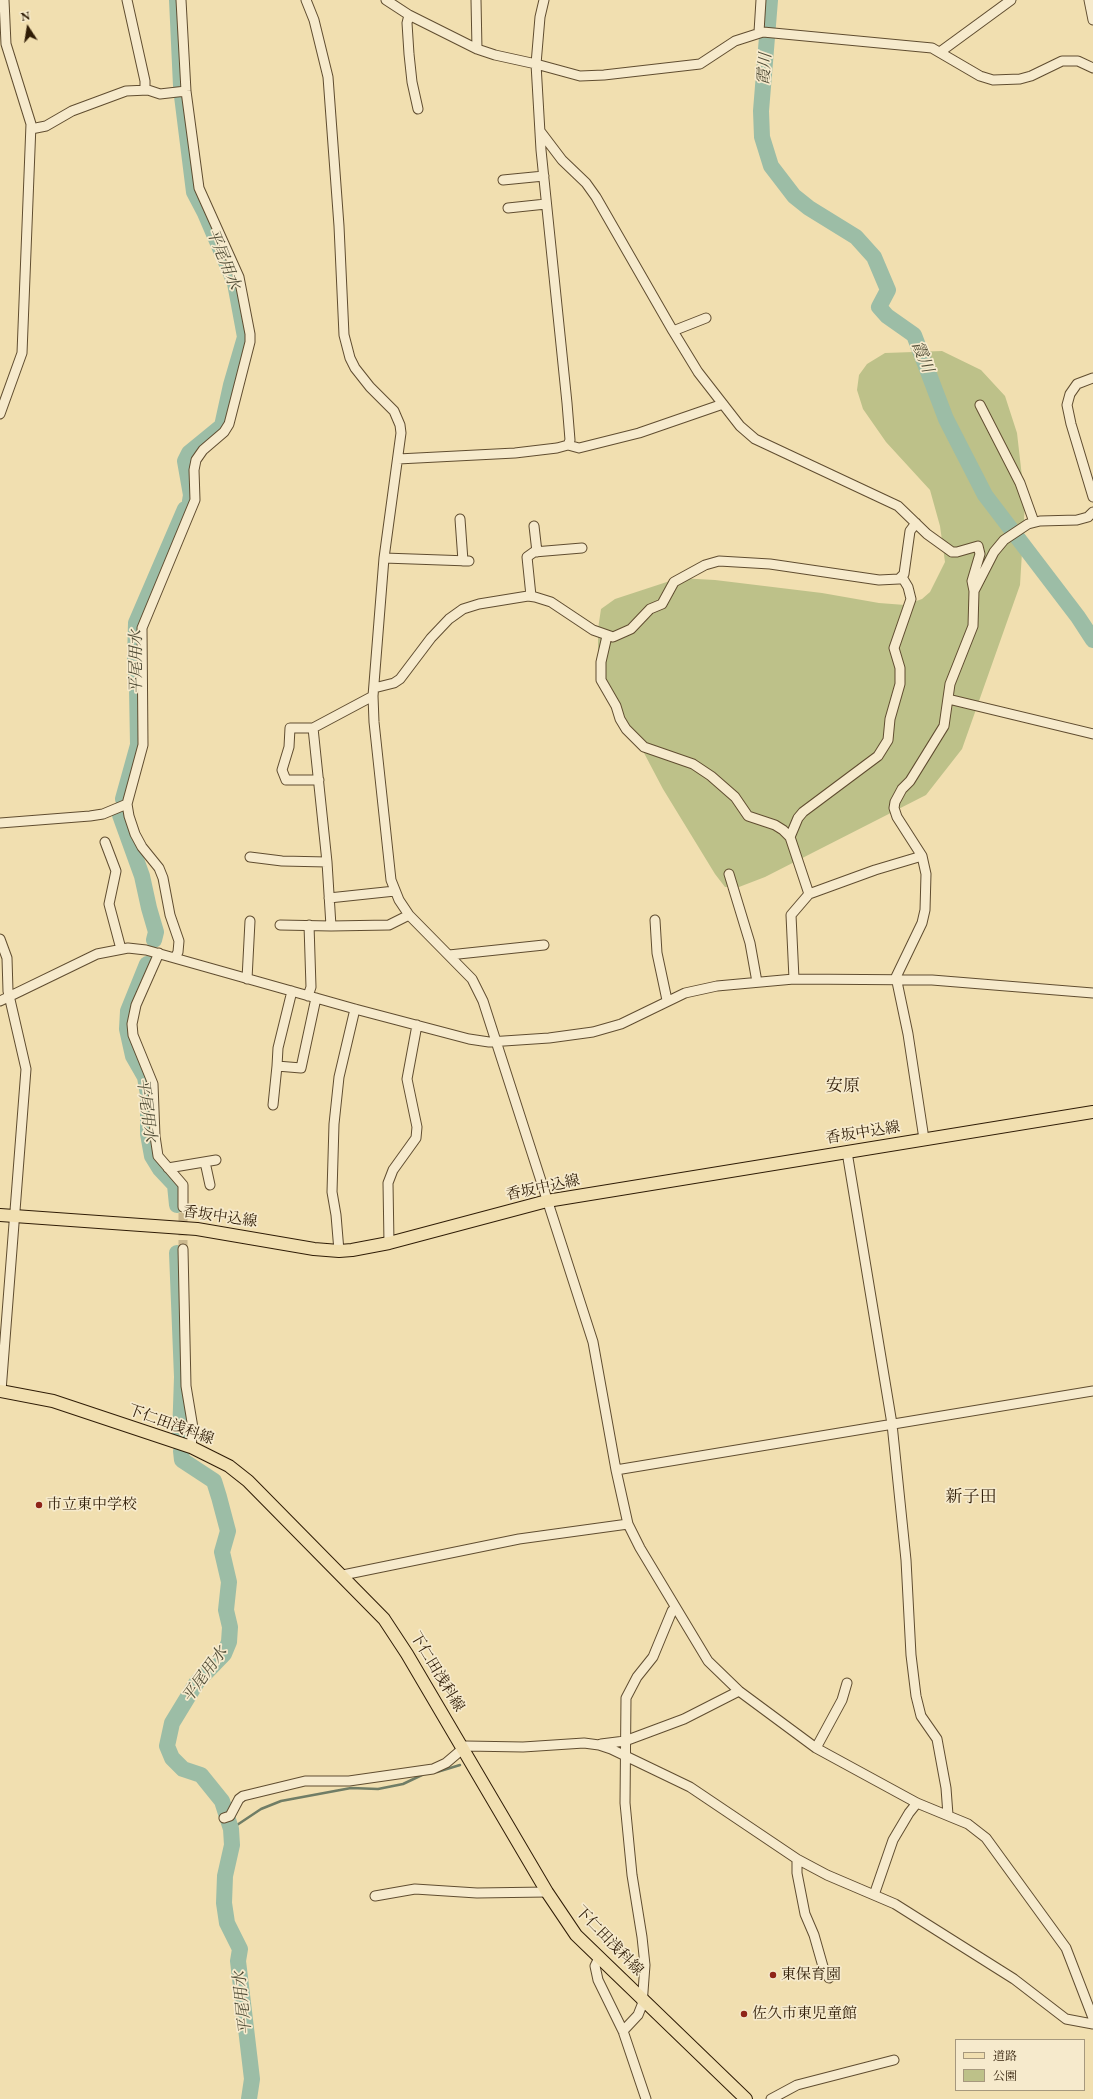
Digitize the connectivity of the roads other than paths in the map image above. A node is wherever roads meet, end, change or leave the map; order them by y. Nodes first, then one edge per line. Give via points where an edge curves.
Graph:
1 (4, 0) edge
2 (128, 0) edge
3 (181, 0) edge
4 (306, 0) edge
5 (386, 0) edge
6 (476, 0) edge
7 (544, 0) edge
8 (761, 0) edge
9 (1011, 0) edge
10 (1089, 0) edge
11 (409, 15) junction
12 (1093, 20) edge
13 (761, 32) junction
14 (477, 49) junction
15 (940, 52) junction
16 (536, 64) junction
17 (1093, 68) edge
18 (145, 90) junction
19 (186, 90) junction
20 (418, 109) dead end
21 (30, 130) junction
22 (540, 131) junction
23 (544, 176) junction
24 (503, 180) dead end
25 (546, 204) junction
26 (508, 208) dead end
27 (706, 318) dead end
28 (673, 331) junction
29 (1093, 378) edge
30 (723, 404) junction
31 (980, 405) dead end
32 (0, 414) edge
33 (568, 445) junction
34 (398, 459) junction
35 (1093, 497) edge
36 (1093, 512) edge
37 (460, 519) dead end
38 (1034, 522) junction
39 (916, 523) junction
40 (534, 526) dead end
41 (582, 548) dead end
42 (537, 552) junction
43 (384, 558) junction
44 (902, 577) junction
45 (974, 591) junction
46 (531, 596) junction
47 (607, 636) junction
48 (373, 692) junction
49 (948, 699) junction
50 (314, 728) junction
51 (1093, 734) edge
52 (319, 780) junction
53 (127, 804) junction
54 (0, 823) edge
55 (790, 838) junction
56 (105, 842) dead end
57 (922, 856) junction
58 (250, 857) dead end
59 (327, 862) junction
60 (729, 874) dead end
61 (394, 890) junction
62 (809, 894) junction
63 (329, 898) junction
64 (409, 915) junction
65 (655, 920) dead end
66 (250, 921) dead end
67 (280, 925) dead end
68 (309, 926) junction
69 (331, 926) junction
70 (0, 939) edge
71 (544, 945) dead end
72 (121, 949) junction
73 (160, 954) junction
74 (449, 955) junction
75 (175, 958) junction
76 (247, 979) junction
77 (794, 979) junction
78 (897, 979) junction
79 (757, 982) junction
80 (292, 992) junction
81 (1093, 993) edge
82 (9, 996) junction
83 (312, 997) junction
84 (667, 1000) junction
85 (0, 1001) edge
86 (355, 1009) junction
87 (416, 1025) junction
88 (496, 1042) junction
89 (277, 1066) junction
90 (273, 1105) dead end
91 (1093, 1112) edge
92 (924, 1139) junction
93 (847, 1152) junction
94 (216, 1160) dead end
95 (205, 1162) junction
96 (168, 1168) junction
97 (210, 1185) dead end
98 (547, 1201) junction
99 (183, 1207) tunnel mouth
100 (0, 1215) edge
101 (14, 1216) junction
102 (389, 1243) junction
103 (183, 1249) tunnel mouth
104 (339, 1251) junction
105 (1, 1391) edge
106 (1093, 1391) edge
107 (892, 1424) junction
108 (192, 1447) junction
109 (616, 1470) junction
110 (628, 1524) junction
111 (343, 1575) junction
112 (675, 1608) junction
113 (847, 1682) dead end
114 (739, 1692) junction
115 (625, 1741) junction
116 (599, 1745) junction
117 (463, 1747) junction
118 (816, 1748) junction
119 (625, 1756) junction
120 (918, 1804) junction
121 (948, 1815) junction
122 (227, 1817) dead end
123 (797, 1859) junction
124 (547, 1892) junction
125 (874, 1895) junction
126 (375, 1896) dead end
127 (599, 1958) junction
128 (829, 1978) dead end
129 (643, 1999) junction
130 (1093, 2018) edge
131 (1093, 2024) edge
132 (622, 2031) junction
133 (894, 2060) dead end
134 (646, 2099) edge
135 (746, 2099) edge
136 (771, 2099) edge

1 - 21 street via 6,44 30,118
2 - 18 street
3 - 19 street
4 - 34 street via 316,25 328,77 344,335 355,368 370,387 389,404 398,418 401,433
5 - 11 street
6 - 14 street
7 - 16 street
8 - 13 street
9 - 15 street
10 - 12 street
11 - 14 street
11 - 20 street via 409,54
13 - 15 street via 910,45 932,48
13 - 16 street via 735,41 700,64 691,66 593,76 561,72
14 - 16 street
15 - 17 street via 980,76 994,80 1031,76 1062,61 1078,61
16 - 22 street
18 - 19 street via 160,94
18 - 21 street via 126,91 102,98 46,126
19 - 53 street via 199,188 239,277 250,342 229,424 196,460 195,500 142,628 143,745
21 - 32 street via 22,353
22 - 23 street
22 - 28 street via 596,197
23 - 24 street
23 - 25 street
25 - 26 street
25 - 33 street via 567,403 570,440
27 - 28 street
28 - 30 street via 698,372
29 - 35 street via 1077,384 1070,394 1068,405 1070,424
30 - 33 street via 639,433 579,448
30 - 39 street via 743,429 755,439 898,506
31 - 38 street via 1020,483
33 - 34 street via 515,453
34 - 43 street
36 - 38 street via 1077,520
37 - 43 street via 466,561
38 - 45 street via 1010,536 994,552
39 - 44 street via 910,531
39 - 45 street via 952,552 978,546 980,554 972,581
40 - 42 street
41 - 42 street
42 - 46 street via 527,557
43 - 48 street
44 - 47 street via 878,580 770,564 719,561 684,575 674,582 662,604 650,609 631,628 613,637
44 - 55 street via 908,586 911,599 894,648 900,668 900,684 890,719 888,740 878,756 803,812
45 - 49 street via 974,626 950,684
46 - 47 street via 551,602 593,630
46 - 48 street via 479,604 455,613 416,656 400,679
47 - 55 street via 601,662 601,680 616,706 620,719 636,741 644,748 692,764 735,796 748,816 775,825
48 - 50 street
48 - 61 street via 388,860
49 - 51 street
49 - 57 street via 944,726 900,793 894,808
50 - 52 street
50 - 52 street via 290,728 289,746 282,770 286,780
52 - 59 street
53 - 54 street via 103,814 90,816
53 - 75 street via 135,834 142,847 160,868 170,915 179,941
55 - 62 street
56 - 72 street via 116,871 109,904
57 - 62 street
57 - 78 street via 926,874 925,910 922,923 897,974
58 - 59 street
59 - 63 street
60 - 79 street via 750,943
61 - 63 street
61 - 64 street
62 - 77 street via 791,915
63 - 69 street
64 - 69 street via 390,926
64 - 74 street
65 - 84 street via 657,953
66 - 76 street
67 - 68 street
68 - 69 street
68 - 83 street
70 - 82 street via 7,958
71 - 74 street
72 - 73 street via 146,950
72 - 82 street via 80,961
73 - 75 street
73 - 96 street via 136,1005 132,1024 135,1041 153,1084 154,1136 158,1156
74 - 88 street via 477,987
75 - 76 street
76 - 80 street
77 - 78 street
77 - 79 street
78 - 81 street
78 - 92 street
79 - 84 street via 699,989
80 - 83 street
80 - 89 street via 278,1048
82 - 85 street
82 - 101 street via 26,1062
83 - 86 street
83 - 89 street via 301,1068
84 - 88 street via 607,1029 578,1035
86 - 87 street
86 - 104 street via 339,1077 334,1124 332,1192
87 - 88 street via 469,1039
87 - 102 street via 407,1079 416,1138 393,1170 388,1182
88 - 98 street
89 - 90 street
91 - 92 main road, 香坂中込線
92 - 93 main road, 香坂中込線
93 - 98 main road, 香坂中込線
93 - 107 street
94 - 95 street
95 - 96 street
95 - 97 street
96 - 99 street via 183,1185
98 - 102 main road, 香坂中込線
98 - 109 street via 593,1342
100 - 101 main road, 香坂中込線
101 - 104 main road, 香坂中込線 via 197,1229
101 - 105 street
102 - 104 main road, 香坂中込線
103 - 108 street via 186,1386 193,1428
105 - 108 main road, 下仁田浅科線 via 53,1401
106 - 107 street
107 - 109 street
107 - 121 street via 916,1696 921,1716 937,1739
108 - 111 main road, 下仁田浅科線 via 229,1466 248,1481
109 - 110 street
110 - 111 street via 519,1539
110 - 112 street
111 - 117 main road, 下仁田浅科線 via 395,1633
112 - 114 street via 708,1661
112 - 115 street via 653,1657 627,1693
113 - 118 street via 842,1700
114 - 115 street via 684,1719
114 - 118 street
115 - 116 street
115 - 119 street
116 - 117 street via 578,1743 523,1747
116 - 119 street
117 - 122 street via 446,1763 433,1769 349,1781 305,1782 243,1796
117 - 124 main road, 下仁田浅科線
118 - 120 street
119 - 123 street via 699,1793
119 - 129 street via 626,1824 644,1965
120 - 121 street
120 - 125 street via 909,1813 893,1840
121 - 130 street via 968,1824 986,1838 1051,1926 1068,1953
123 - 125 street
123 - 128 street via 797,1873 805,1914
124 - 126 street via 477,1893 415,1889
124 - 127 main road, 下仁田浅科線 via 576,1935
125 - 131 street via 895,1904 983,1958 1066,2019
127 - 129 main road, 下仁田浅科線
127 - 132 street via 595,1966 598,1980
129 - 132 street via 638,2015
129 - 135 main road, 下仁田浅科線
132 - 134 street
133 - 136 street via 797,2085

